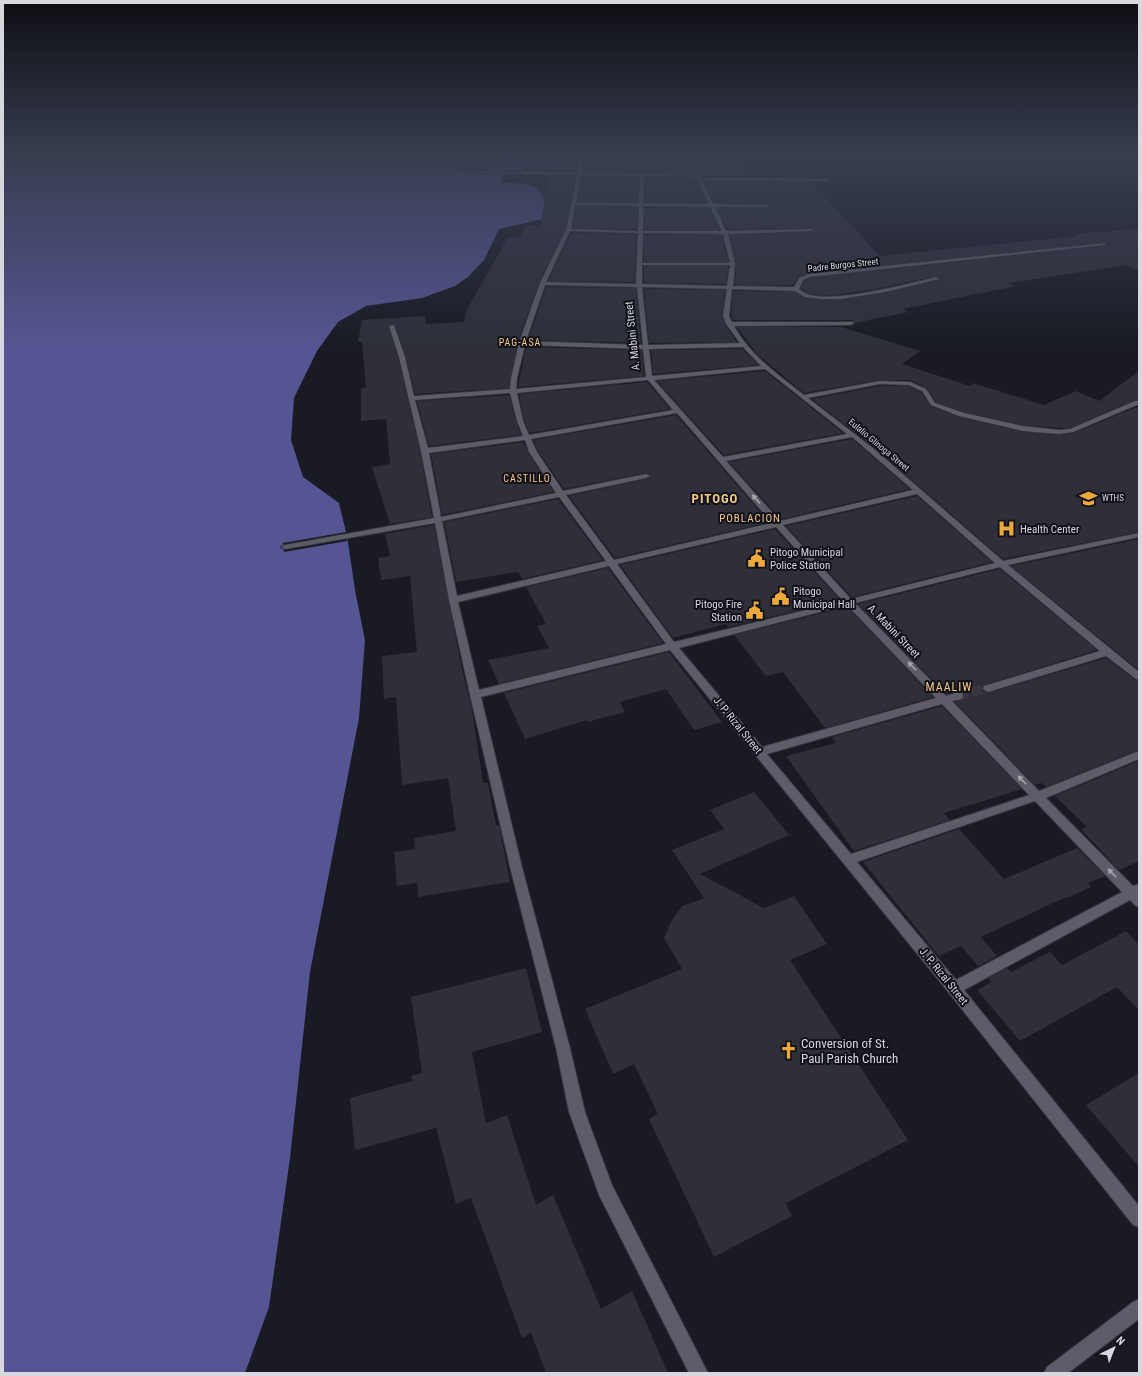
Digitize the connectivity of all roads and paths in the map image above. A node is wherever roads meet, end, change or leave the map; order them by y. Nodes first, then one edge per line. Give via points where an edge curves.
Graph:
1 (570, 219) edge
2 (640, 219) edge
3 (718, 219) edge
4 (568, 230) junction
5 (812, 230) dead end
6 (639, 232) junction
7 (725, 233) junction
8 (1104, 244) dead end
9 (639, 264) junction
10 (733, 264) junction
11 (936, 279) dead end
12 (543, 283) junction
13 (639, 285) junction
14 (730, 288) junction
15 (796, 290) junction
16 (851, 323) dead end
17 (730, 324) junction
18 (392, 326) dead end
19 (522, 343) junction
20 (744, 345) junction
21 (646, 347) junction
22 (767, 367) junction
23 (649, 378) junction
24 (513, 391) junction
25 (803, 396) junction
26 (412, 398) junction
27 (1137, 402) dead end
28 (678, 411) junction
29 (853, 435) junction
30 (526, 438) junction
31 (425, 451) junction
32 (721, 460) junction
33 (646, 476) dead end
34 (918, 491) junction
35 (561, 494) junction
36 (438, 520) junction
37 (778, 524) junction
38 (1139, 535) edge
39 (285, 547) dead end
40 (611, 562) junction
41 (1002, 564) junction
42 (453, 600) junction
43 (850, 603) junction
44 (673, 647) junction
45 (1108, 652) junction
46 (1139, 677) edge
47 (988, 688) tunnel mouth
48 (475, 695) junction
49 (958, 696) tunnel mouth
50 (945, 701) junction
51 (760, 752) junction
52 (1139, 755) edge
53 (1038, 796) junction
54 (848, 860) junction
55 (1136, 894) edge
56 (954, 988) junction
57 (1139, 1219) edge
58 (1139, 1308) edge
59 (699, 1373) edge
60 (1053, 1373) edge

1 - 4 street, J. P. Rizal Street
2 - 6 street, A. Mabini Street
3 - 7 street, Eulalio Glinoga Street
4 - 6 street
4 - 12 street, J. P. Rizal Street
5 - 7 street
6 - 7 street
6 - 9 street, A. Mabini Street
7 - 10 street, Eulalio Glinoga Street
8 - 15 street, Padre Burgos Street via 808,276 801,279
9 - 10 street
9 - 13 street, A. Mabini Street
10 - 14 street, Eulalio Glinoga Street
11 - 15 street via 849,298 801,295
12 - 13 street
12 - 19 street, J. P. Rizal Street
13 - 14 street
13 - 21 street, A. Mabini Street
14 - 15 street
14 - 17 street, Eulalio Glinoga Street via 726,316
16 - 17 street
17 - 20 street, Eulalio Glinoga Street
18 - 26 street via 399,343
19 - 21 street
19 - 24 street, J. P. Rizal Street
20 - 21 street
20 - 22 street, Eulalio Glinoga Street
21 - 23 street, A. Mabini Street
22 - 23 street
22 - 25 street, Eulalio Glinoga Street
23 - 24 street
23 - 28 street, A. Mabini Street
24 - 26 street
24 - 30 street, J. P. Rizal Street
25 - 27 street via 878,383 905,383 920,387 929,394 933,404 953,413 1060,433 1071,431
25 - 29 street, Eulalio Glinoga Street
26 - 31 street
28 - 30 street
28 - 32 street, A. Mabini Street
29 - 32 street
29 - 34 street, Eulalio Glinoga Street
30 - 31 street
30 - 35 street, J. P. Rizal Street
31 - 36 street
37 -> 32 street, A. Mabini Street
33 - 35 street
34 - 37 street
34 - 41 street, Eulalio Glinoga Street
35 - 36 street
35 - 40 street, J. P. Rizal Street
36 - 39 street
36 - 42 street
37 - 40 street
37 - 43 street, A. Mabini Street
38 - 41 street
40 - 42 street
40 - 44 street, J. P. Rizal Street
41 - 43 street
41 - 45 street, Eulalio Glinoga Street
42 - 48 street
43 - 44 street
50 -> 43 street, A. Mabini Street
44 - 48 street
44 - 51 street, J. P. Rizal Street
45 - 46 street, Eulalio Glinoga Street
45 - 47 street
48 - 59 street via 577,1112 605,1189
49 - 50 street
50 - 51 street
53 -> 50 street, A. Mabini Street
51 - 54 street, J. P. Rizal Street
52 - 53 street
53 - 54 street
55 -> 53 street, A. Mabini Street
54 - 56 street, J. P. Rizal Street
55 - 56 street
56 - 57 street, J. P. Rizal Street
58 - 60 street

